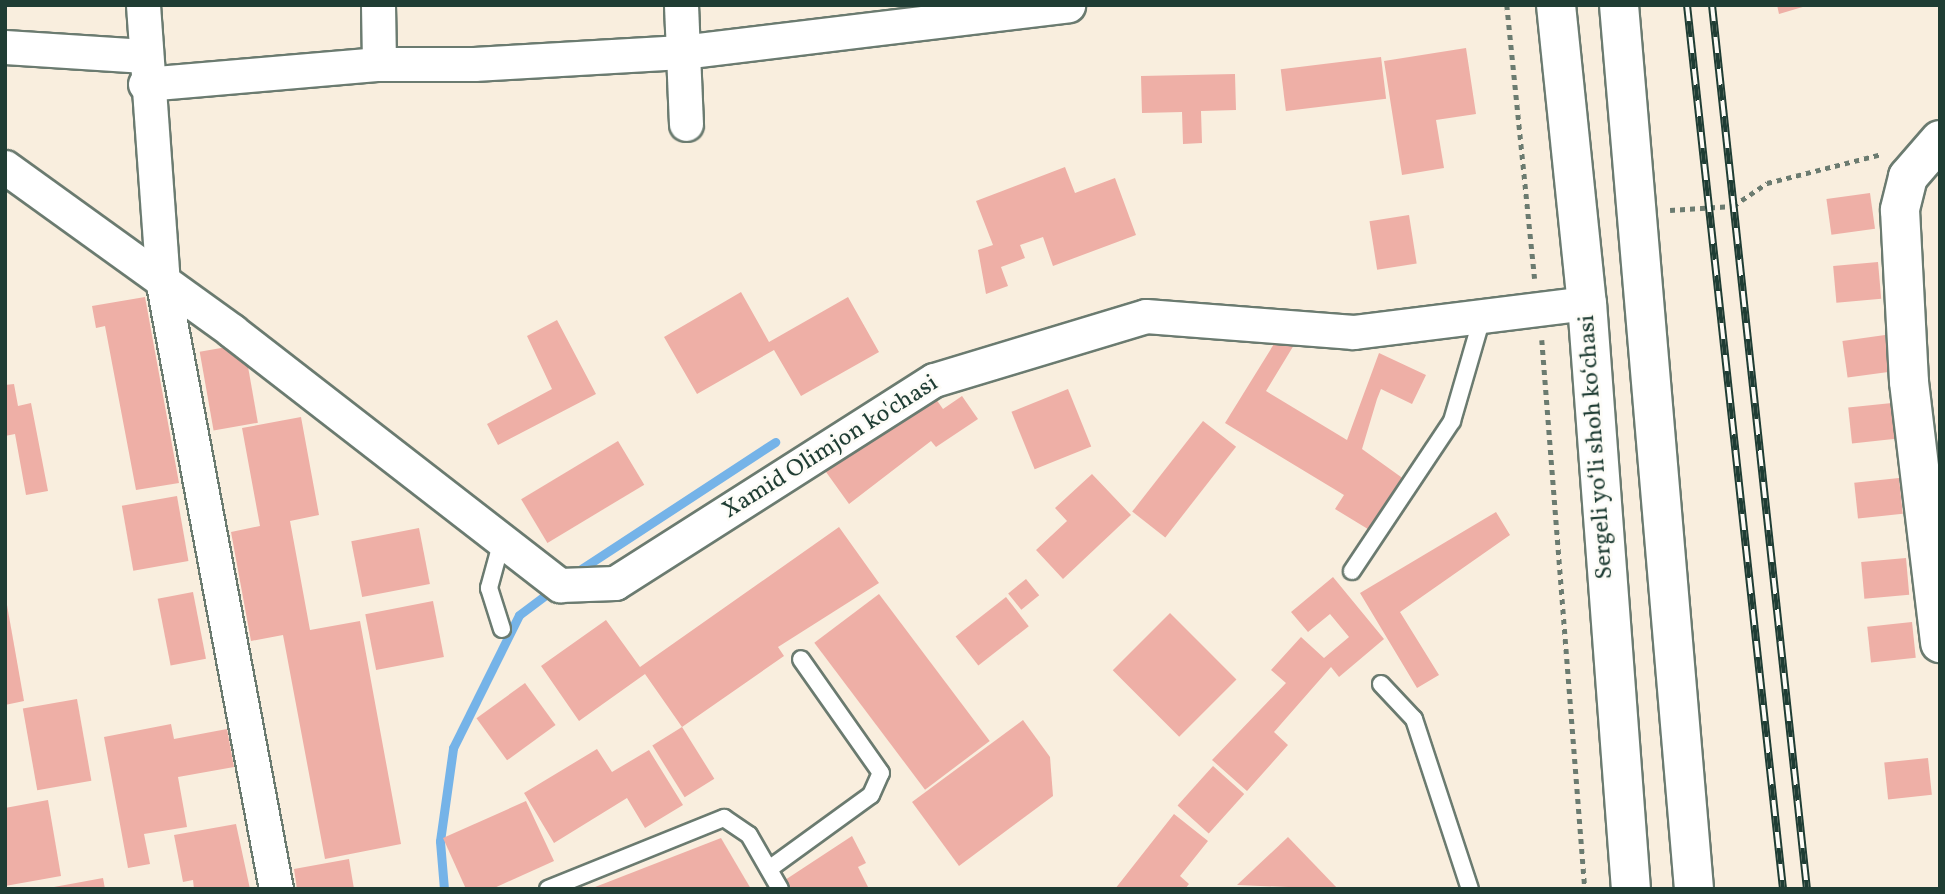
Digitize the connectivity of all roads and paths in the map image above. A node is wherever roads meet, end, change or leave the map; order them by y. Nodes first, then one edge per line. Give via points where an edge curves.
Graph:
1 (144, 5) edge
2 (378, 5) edge
3 (681, 5) edge
4 (1068, 5) edge
5 (1507, 5) edge
6 (1556, 5) edge
7 (1619, 5) edge
8 (5, 47) edge
9 (682, 52) junction
10 (379, 64) junction
11 (145, 70) junction
12 (686, 124) dead end
13 (1928, 152) edge
14 (5, 167) edge
15 (1642, 212) junction
16 (163, 285) junction
17 (1587, 303) junction
18 (1538, 308) junction
19 (1483, 314) junction
20 (501, 544) junction
21 (1352, 571) dead end
22 (502, 629) dead end
23 (1940, 643) edge
24 (801, 659) dead end
25 (1381, 684) dead end
26 (769, 869) junction
27 (276, 889) edge
28 (548, 889) edge
29 (780, 889) edge
30 (1470, 889) edge
31 (1585, 889) edge
32 (1631, 889) edge
33 (1694, 889) edge

1 - 11 street
2 - 10 street
3 - 9 street
4 - 9 street
5 - 18 path
6 - 17 main road, Sergeli yo‘li shoh ko‘chasi
7 - 15 main road
8 - 11 street
9 - 10 street
9 - 12 street
10 - 11 street
11 - 16 street
13 - 15 path via 1895,151 1767,183 1733,206
13 - 23 main road via 1900,209 1909,382
14 - 16 street
15 - 33 main road
16 - 20 street
16 - 27 street
17 - 18 street, Xamid Olimjon ko'chasi
17 - 32 main road, Sergeli yo‘li shoh ko‘chasi
18 - 19 street, Xamid Olimjon ko'chasi
18 - 31 path
19 - 20 street, Xamid Olimjon ko'chasi via 1353,332 1146,316 934,380 615,583 565,582
19 - 21 lane via 1452,421
20 - 22 lane via 489,588
24 - 26 lane via 881,774 871,795
25 - 30 lane via 1414,719
26 - 28 lane via 749,835 724,818
26 - 29 lane

